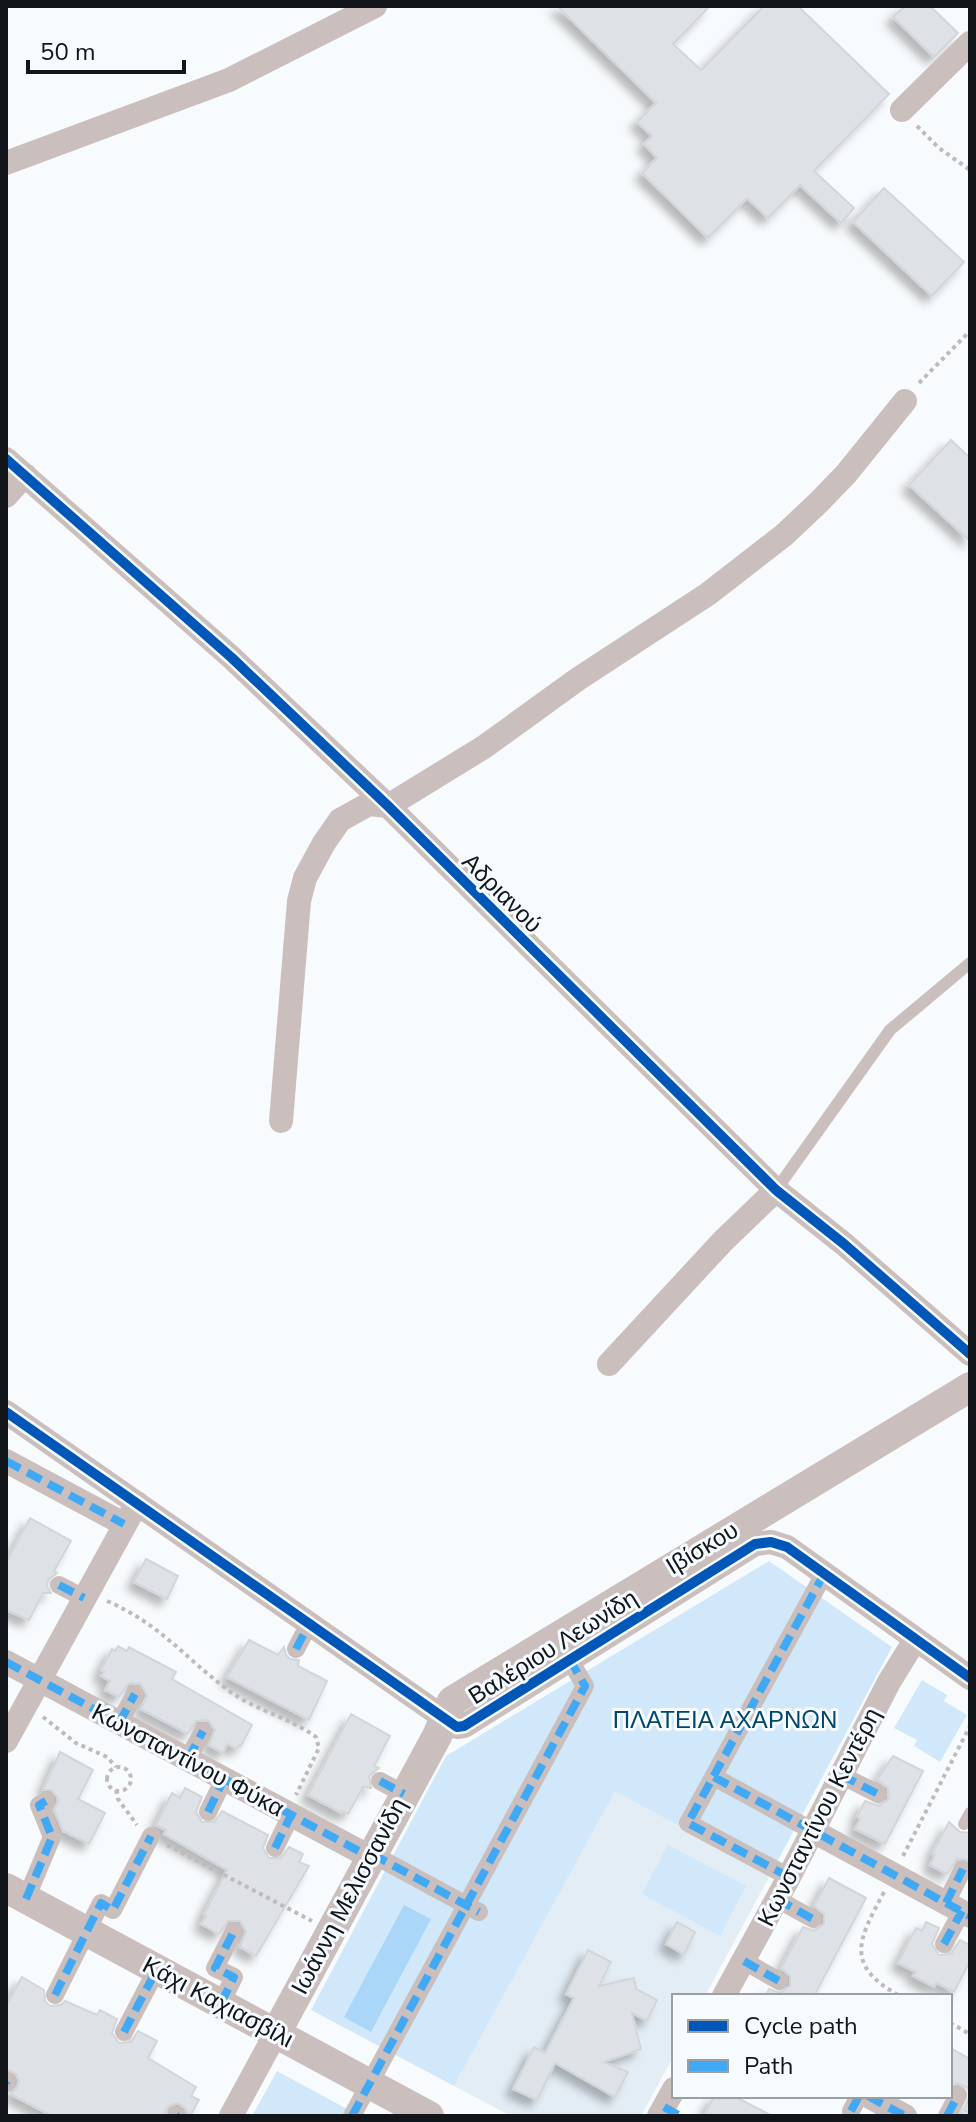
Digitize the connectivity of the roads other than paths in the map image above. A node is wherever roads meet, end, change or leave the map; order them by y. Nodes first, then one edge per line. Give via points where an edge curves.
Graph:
1 (375, 6) edge
2 (970, 43) edge
3 (902, 110) road end
4 (6, 163) edge
5 (905, 401) road end
6 (6, 459) edge
7 (25, 475) junction
8 (6, 496) edge
9 (388, 806) junction
10 (970, 963) edge
11 (281, 1121) dead end
12 (776, 1190) junction
13 (970, 1354) edge
14 (609, 1364) dead end
15 (970, 1387) edge
16 (6, 1412) edge
17 (6, 1461) edge
18 (137, 1503) junction
19 (124, 1524) junction
20 (824, 1574) junction
21 (59, 1585) dead end
22 (85, 1596) junction
23 (309, 1624) junction
24 (915, 1640) junction
25 (296, 1649) dead end
26 (570, 1660) junction
27 (6, 1662) edge
28 (970, 1678) edge
29 (39, 1679) junction
30 (135, 1694) dead end
31 (443, 1718) junction
32 (119, 1723) junction
33 (203, 1731) dead end
34 (6, 1741) edge
35 (188, 1759) junction
36 (841, 1775) junction
37 (714, 1777) junction
38 (224, 1779) junction
39 (878, 1794) dead end
40 (46, 1801) dead end
41 (208, 1812) dead end
42 (289, 1814) junction
43 (813, 1831) junction
44 (151, 1836) road end
45 (275, 1848) dead end
46 (371, 1856) junction
47 (963, 1869) dead end
48 (789, 1877) junction
49 (16, 1893) edge
50 (777, 1899) junction
51 (473, 1909) junction
52 (959, 1910) edge
53 (813, 1919) dead end
54 (87, 1931) junction
55 (234, 1931) dead end
56 (944, 1944) dead end
57 (744, 1961) junction
58 (157, 1969) junction
59 (779, 1981) dead end
60 (725, 1994) edge
61 (55, 1995) dead end
62 (221, 2003) junction
63 (124, 2032) dead end
64 (276, 2033) junction
65 (369, 2083) junction
66 (958, 2095) dead end
67 (863, 2099) edge
68 (231, 2116) edge
69 (352, 2116) edge
70 (429, 2116) edge
71 (905, 2116) edge
72 (947, 2116) edge

1 - 4 street via 229,80
2 - 3 street
5 - 9 street via 846,474 784,535 708,594
6 - 7 street, Αδριανού
7 - 8 street
7 - 9 street, Αδριανού via 232,658
9 - 11 street via 369,804 340,820 305,878 294,939
9 - 12 street, Αδριανού
10 - 12 lane via 890,1030
12 - 13 street, Αδριανού
12 - 14 street
15 - 31 street, Ιβίσκου via 452,1701
16 - 18 street, Βαλέριου Λεωνίδη
17 - 19 street
18 - 19 street
18 - 23 street, Βαλέριου Λεωνίδη
19 - 22 street
20 - 24 street, Βαλέριου Λεωνίδη
20 - 26 street, Βαλέριου Λεωνίδη via 787,1547 755,1544
20 - 37 street
21 - 22 street
22 - 29 street
23 - 25 street
23 - 31 street, Βαλέριου Λεωνίδη
24 - 28 street, Βαλέριου Λεωνίδη
24 - 36 street, Κωνσταντίνου Κεντέρη
26 - 31 street, Βαλέριου Λεωνίδη via 464,1726
26 - 51 street via 585,1686
27 - 29 street, Κωνσταντίνου Φύκα
29 - 32 street, Κωνσταντίνου Φύκα
29 - 34 street
30 - 32 street
31 - 46 street, Ιωάννη Μελισσανίδη via 437,1736 392,1787
32 - 35 street, Κωνσταντίνου Φύκα
33 - 35 street
35 - 38 street, Κωνσταντίνου Φύκα
36 - 39 street
36 - 43 street, Κωνσταντίνου Κεντέρη
37 - 43 street
37 - 48 street via 688,1823
38 - 41 street
38 - 42 street, Κωνσταντίνου Φύκα
40 - 49 street via 39,1805 52,1837
42 - 45 street
42 - 46 street, Κωνσταντίνου Φύκα
43 - 48 street, Κωνσταντίνου Κεντέρη
43 - 52 street
44 - 54 street via 113,1910 101,1903
46 - 51 street
46 - 64 street, Ιωάννη Μελισσανίδη
47 - 52 street
48 - 50 street, Κωνσταντίνου Κεντέρη
49 - 54 street, Κάχι Καχιασβίλι
50 - 53 street
50 - 57 street, Κωνσταντίνου Κεντέρη
51 - 65 street
52 - 56 street
54 - 58 street, Κάχι Καχιασβίλι
54 - 61 street
55 - 62 street via 215,1968 234,1977
57 - 59 street
57 - 60 street, Κωνσταντίνου Κεντέρη
58 - 62 street, Κάχι Καχιασβίλι
58 - 63 street
62 - 64 street, Κάχι Καχιασβίλι
64 - 65 street, Κάχι Καχιασβίλι
64 - 68 street, Ιωάννη Μελισσανίδη
65 - 69 street
65 - 70 street, Κάχι Καχιασβίλι
66 - 72 street
67 - 71 street

